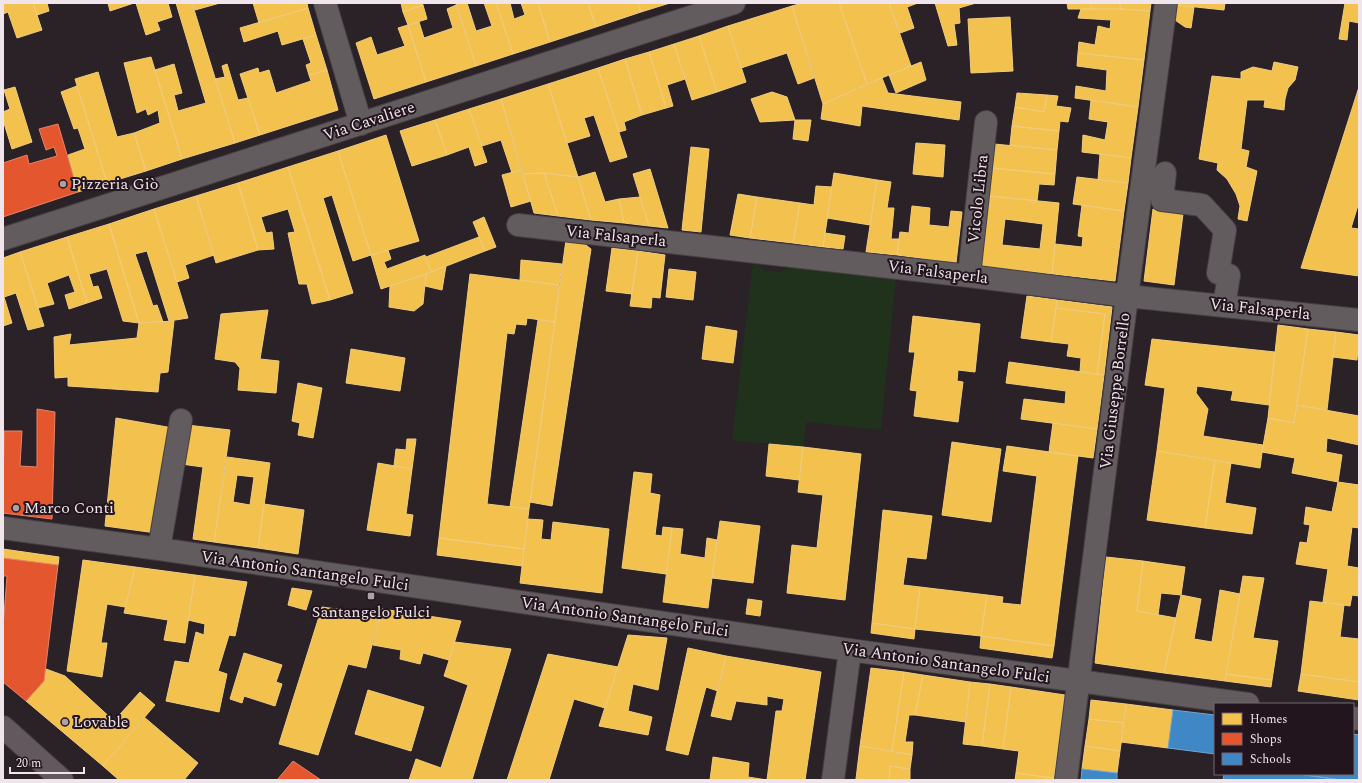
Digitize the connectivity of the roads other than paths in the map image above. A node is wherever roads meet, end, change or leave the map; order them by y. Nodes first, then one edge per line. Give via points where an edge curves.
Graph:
1 (325, 3) edge
2 (734, 3) edge
3 (1166, 3) edge
4 (986, 122) dead end
5 (361, 124) junction
6 (1165, 173) dead end
7 (518, 225) dead end
8 (3, 239) edge
9 (969, 276) junction
10 (1127, 296) junction
11 (1224, 306) junction
12 (1359, 320) edge
13 (181, 420) dead end
14 (3, 528) edge
15 (159, 549) junction
16 (850, 650) junction
17 (1078, 681) junction
18 (1241, 703) edge
19 (3, 727) edge
20 (62, 780) edge
21 (833, 780) edge
22 (1066, 780) edge

1 - 5 street
2 - 5 street, Via Cavaliere
3 - 10 street, Via Giuseppe Borrello
4 - 9 street, Vicolo Libra
5 - 8 street, Via Cavaliere
6 - 11 street via 1162,200 1202,205 1225,230 1218,273 1229,275
7 - 9 street, Via Falsaperla
9 - 10 street, Via Falsaperla
10 - 11 street, Via Falsaperla
10 - 17 street, Via Giuseppe Borrello
11 - 12 street, Via Falsaperla
13 - 15 street
14 - 15 street, Via Antonio Santangelo Fulci
15 - 16 street, Via Antonio Santangelo Fulci
16 - 17 street, Via Antonio Santangelo Fulci
16 - 21 street
17 - 18 street, Via Antonio Santangelo Fulci
17 - 22 street, Via Giuseppe Borrello
19 - 20 main road

